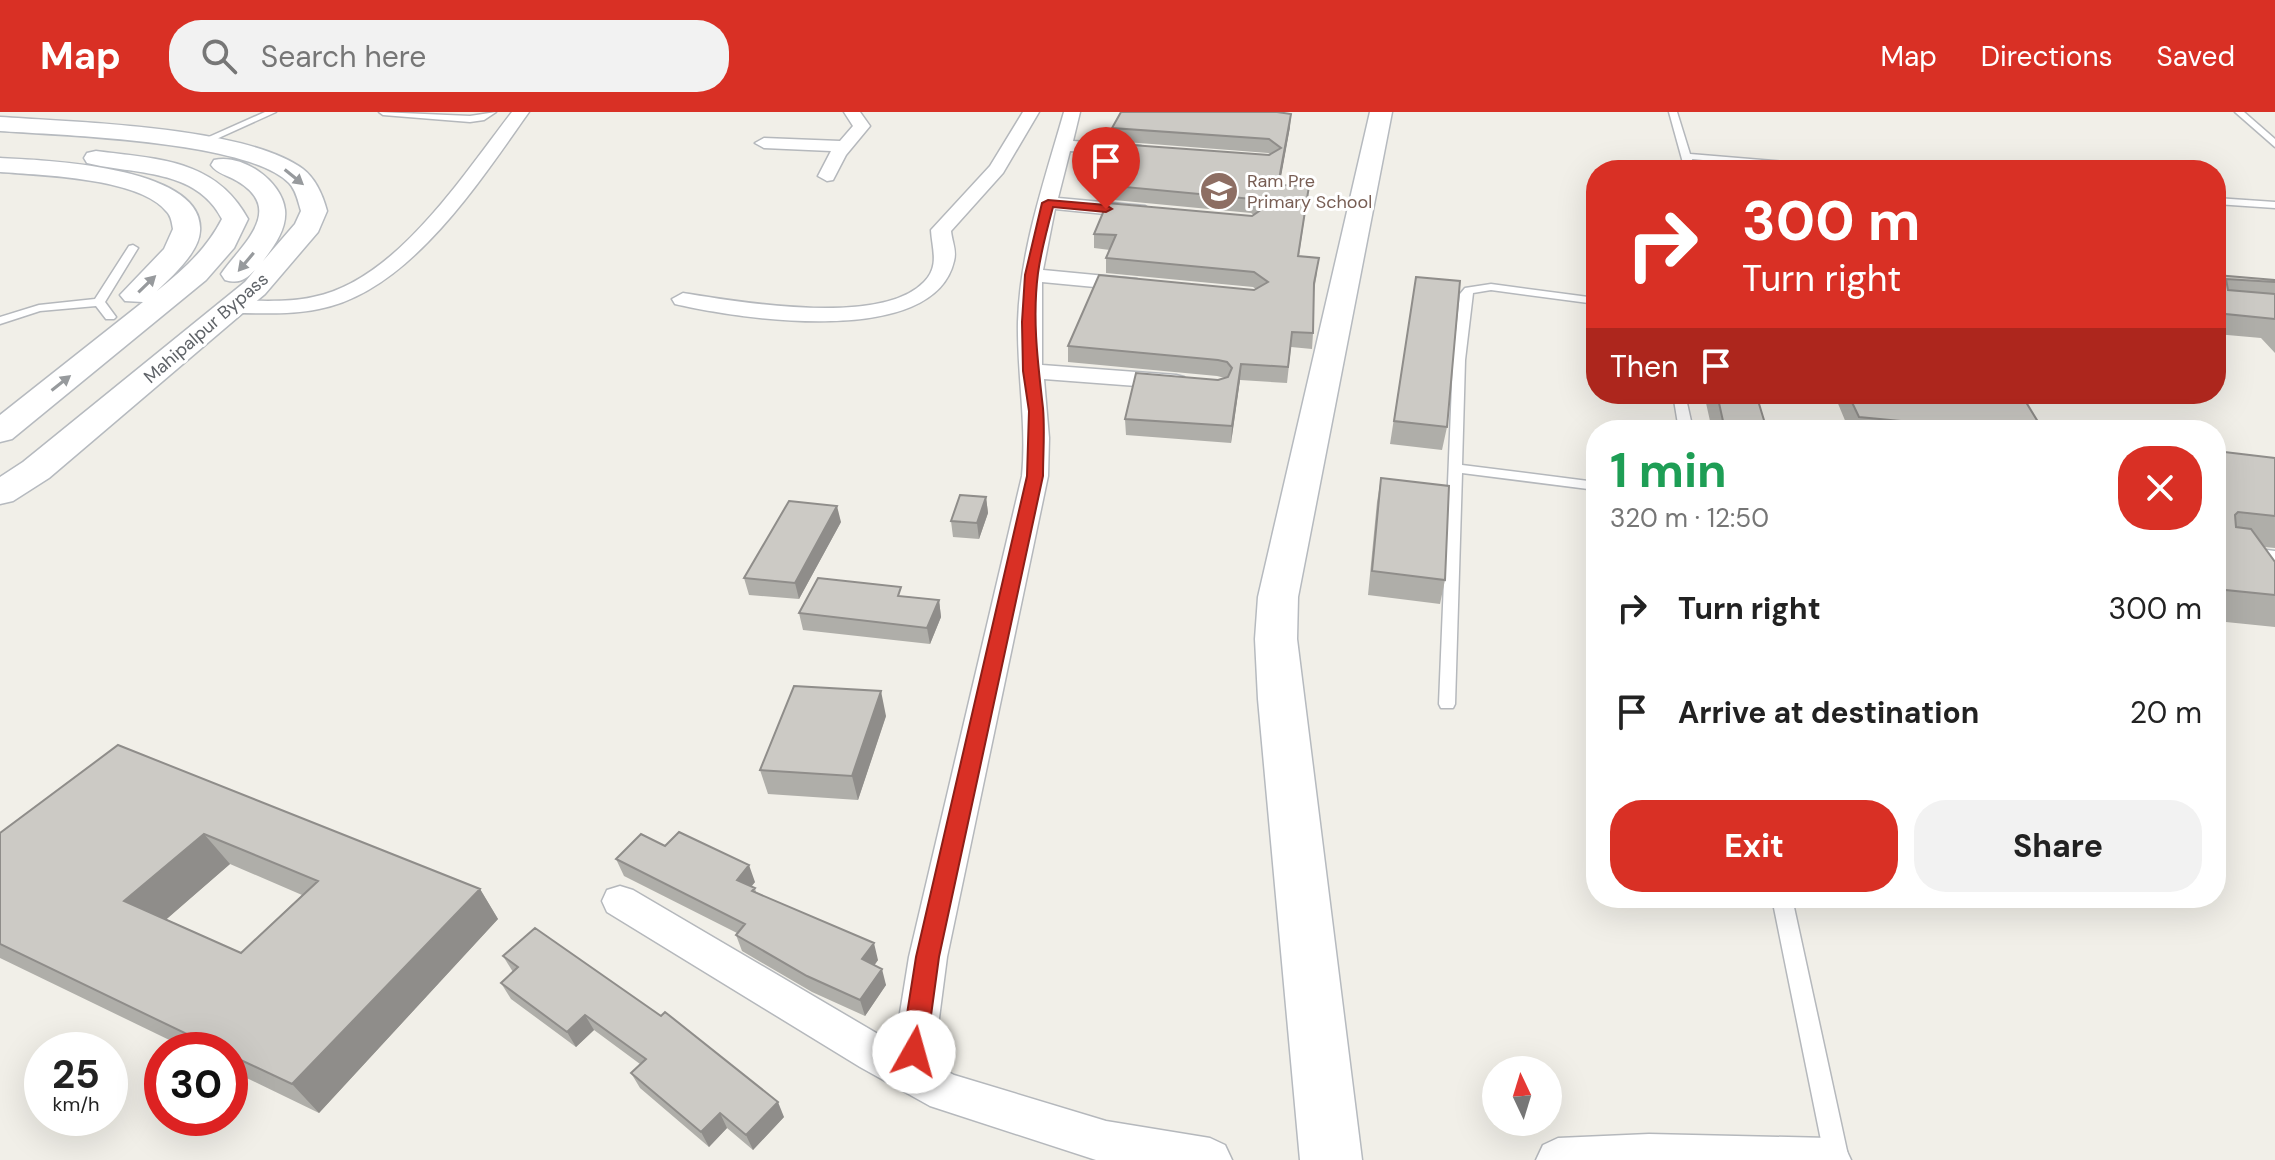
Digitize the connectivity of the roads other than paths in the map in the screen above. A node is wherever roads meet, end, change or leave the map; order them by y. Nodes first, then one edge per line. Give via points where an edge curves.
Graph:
1 (272, 112) edge
2 (383, 112) edge
3 (492, 112) edge
4 (521, 112) edge
5 (852, 112) edge
6 (1031, 112) edge
7 (1072, 112) edge
8 (1381, 112) edge
9 (1673, 112) edge
10 (2239, 112) edge
11 (464, 115) edge
12 (0, 124) edge
13 (0, 136) edge
14 (764, 143) dead end
15 (198, 144) junction
16 (2275, 144) edge
17 (1064, 145) junction
18 (845, 146) junction
19 (1158, 152) edge
20 (1686, 156) junction
21 (1687, 160) edge
22 (1731, 160) edge
23 (3, 164) edge
24 (827, 176) dead end
25 (2226, 202) edge
26 (1048, 203) junction
27 (2275, 205) edge
28 (1157, 213) edge
29 (133, 248) dead end
30 (1031, 275) junction
31 (1158, 287) edge
32 (683, 299) dead end
33 (1586, 300) edge
34 (233, 307) junction
35 (105, 309) junction
36 (0, 321) edge
37 (1030, 371) junction
38 (1201, 384) edge
39 (0, 404) edge
40 (0, 432) edge
41 (1455, 468) junction
42 (0, 476) edge
43 (1586, 485) edge
44 (0, 493) edge
45 (2226, 550) edge
46 (2275, 556) edge
47 (1447, 704) dead end
48 (620, 901) dead end
49 (1784, 908) edge
50 (911, 1074) junction
51 (1210, 1160) edge
52 (1331, 1160) edge
53 (1558, 1160) edge
54 (1829, 1160) edge
55 (1837, 1160) edge

1 - 15 lane
2 - 11 lane
3 - 11 lane via 481,118
4 - 34 street via 412,247 385,270 319,303
5 - 18 street via 862,126
6 - 32 street via 997,169 941,230 946,255 924,294 879,309 811,314 776,314
7 - 17 street
8 - 52 street via 1278,597 1280,699
9 - 20 lane
10 - 16 lane
12 - 15 street, Mahipalpur Bypass
13 -> 42 street via 172,152 206,160 256,180 269,194 274,214 266,237 239,270
14 - 18 street
15 -> 34 street, Mahipalpur Bypass via 291,172 304,184 314,211 282,259
17 - 19 street
17 - 26 street
18 - 24 street
20 - 21 lane
20 - 22 lane
35 -> 23 street via 150,282 183,242 186,219 165,195 139,184 99,174
40 -> 23 street via 196,274 224,242 235,219 223,198 170,171 88,157
25 - 27 lane
26 - 28 street
26 - 30 street
29 - 35 lane
30 - 31 street
30 - 37 street
33 - 41 lane via 1491,287 1469,290 1459,360
34 - 44 street, Mahipalpur Bypass via 36,470
35 - 36 lane via 39,308
35 - 39 street
37 - 38 street
37 - 50 street via 1036,411 1035,476 928,957
41 - 43 lane
41 - 47 lane
45 - 46 lane
48 - 50 street
49 - 55 lane
50 - 51 street via 945,1092 1022,1118 1106,1142
53 - 54 street

